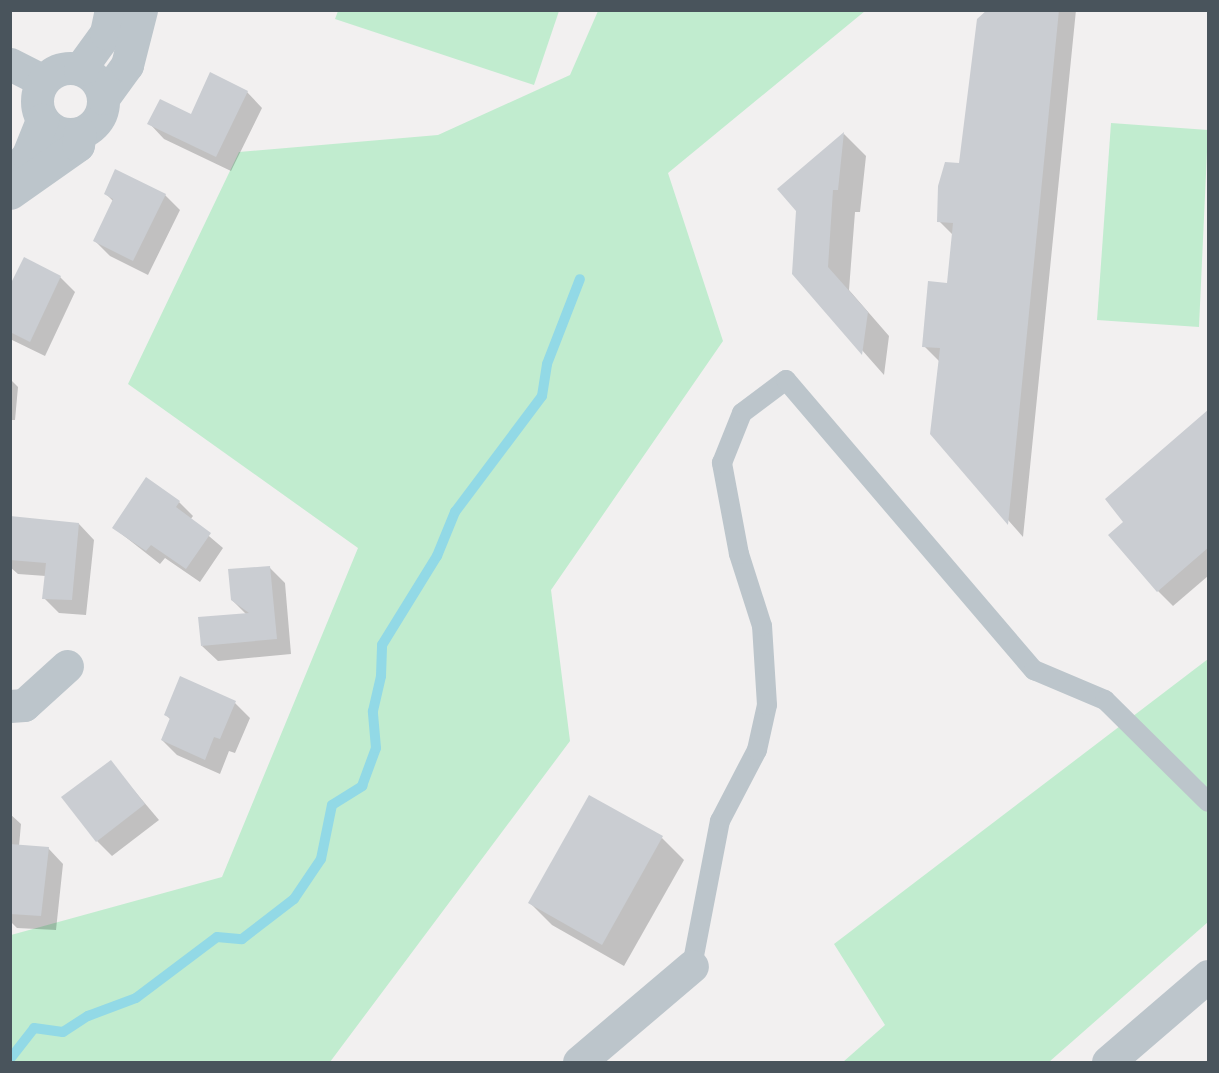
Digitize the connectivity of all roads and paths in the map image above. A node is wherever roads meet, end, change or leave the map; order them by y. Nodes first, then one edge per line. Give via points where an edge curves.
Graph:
1 (111, 10) edge
2 (141, 10) edge
3 (10, 64) edge
4 (80, 69) junction
5 (43, 81) junction
6 (104, 98) junction
7 (42, 120) junction
8 (80, 133) junction
9 (10, 176) edge
10 (10, 193) edge
11 (67, 666) dead end
12 (10, 706) edge
13 (1209, 802) edge
14 (692, 966) joint
15 (1209, 976) edge
16 (579, 1062) edge
17 (1108, 1062) edge

1 - 4 street via 106,33
2 - 6 street via 127,65
3 - 5 street
4 - 5 street via 59,69
4 - 6 street via 96,80
5 - 7 street via 36,100
6 - 8 street via 98,120
7 - 8 street via 59,133
7 - 9 street via 28,155
8 - 10 street via 78,145
11 - 12 street via 24,705
13 - 14 lane via 1105,700 1034,670 786,380 742,413 722,463 739,554 762,626 767,705 757,750 720,821
14 - 16 street
15 - 17 street

